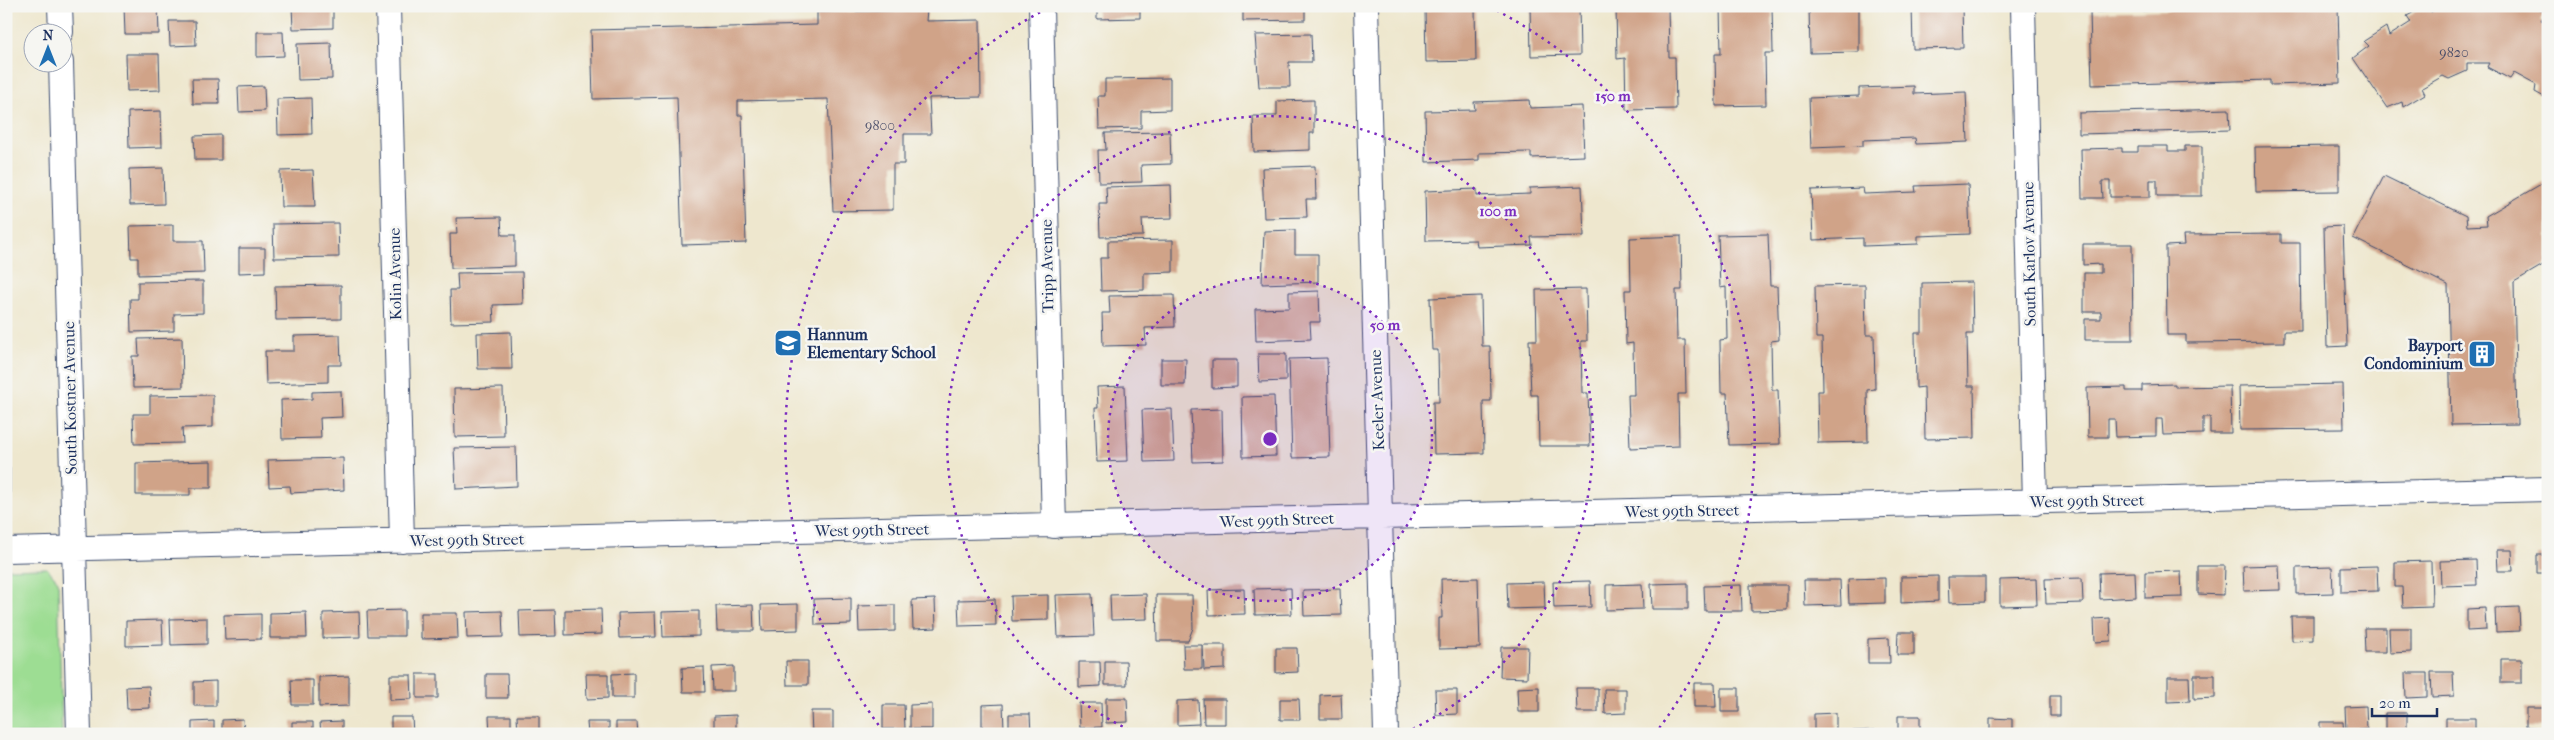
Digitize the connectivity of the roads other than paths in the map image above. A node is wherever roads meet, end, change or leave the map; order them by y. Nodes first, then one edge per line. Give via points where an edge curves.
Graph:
1 (60, 6) edge
2 (388, 6) edge
3 (1041, 6) edge
4 (1366, 6) edge
5 (2023, 6) edge
6 (61, 22) edge
7 (61, 72) edge
8 (2548, 489) edge
9 (2035, 503) junction
10 (1380, 517) junction
11 (1054, 526) junction
12 (402, 542) junction
13 (74, 549) junction
14 (6, 550) edge
15 (79, 734) edge
16 (1386, 734) edge

1 - 6 street
2 - 12 street, Kolin Avenue
3 - 11 street, Tripp Avenue
4 - 10 street, Keeler Avenue
5 - 9 street, South Karlov Avenue
7 - 13 street, South Kostner Avenue
8 - 9 street, West 99th Street
9 - 10 street, West 99th Street
10 - 11 street, West 99th Street
10 - 16 street, Keeler Avenue
11 - 12 street, West 99th Street
12 - 13 street, West 99th Street
13 - 14 street, West 99th Street
13 - 15 street, South Kostner Avenue

